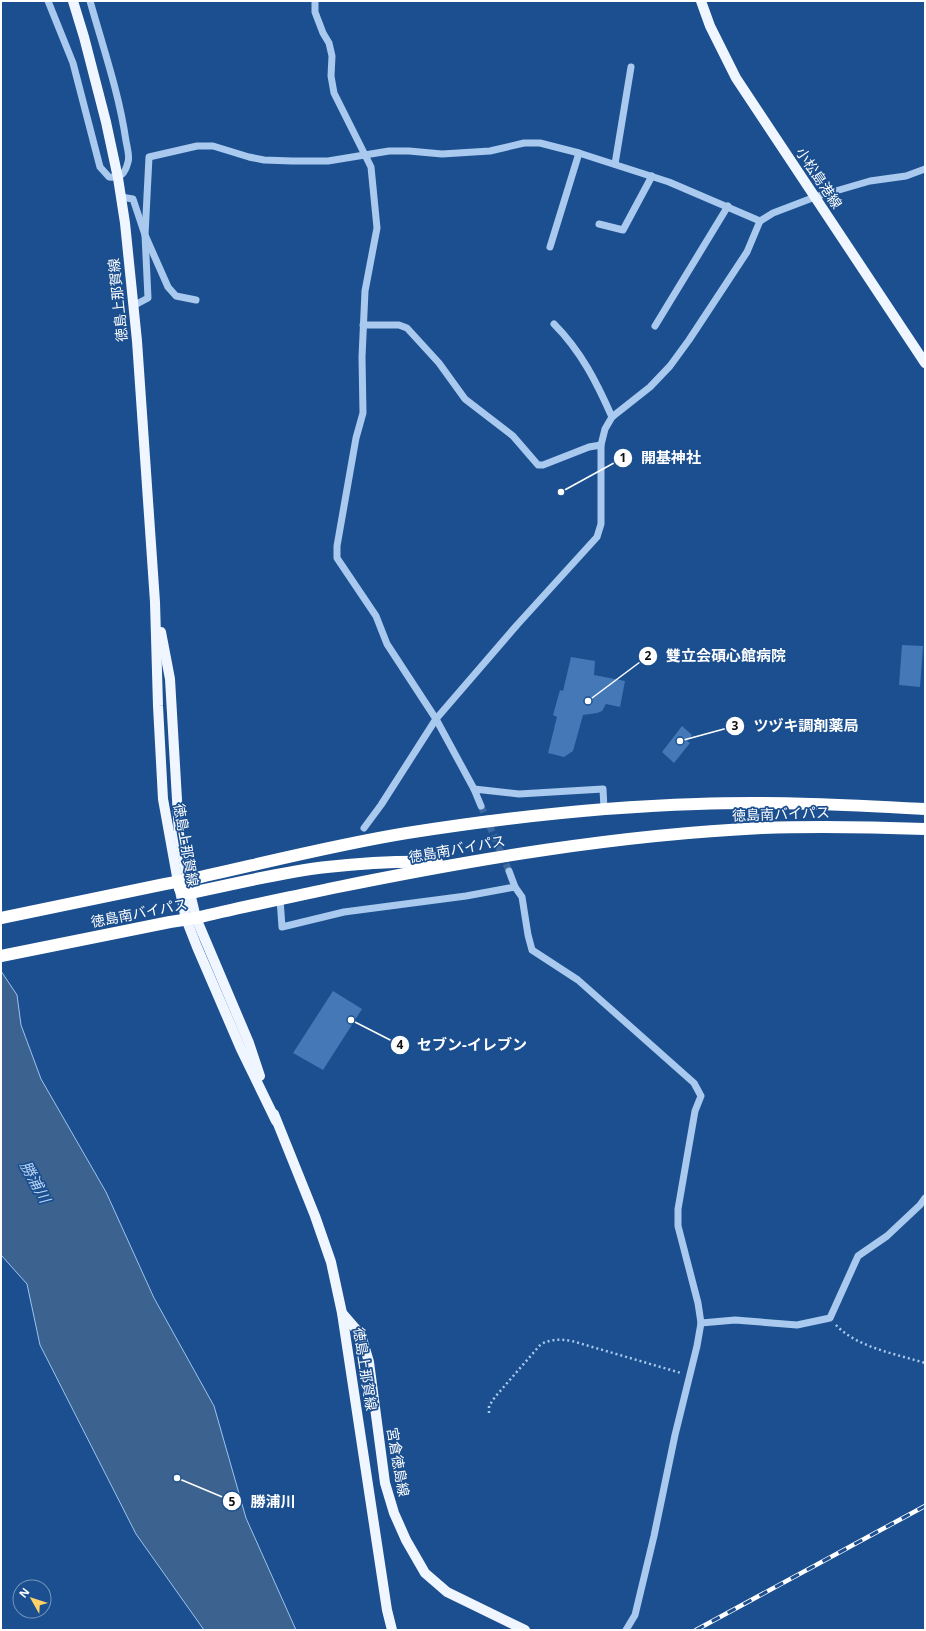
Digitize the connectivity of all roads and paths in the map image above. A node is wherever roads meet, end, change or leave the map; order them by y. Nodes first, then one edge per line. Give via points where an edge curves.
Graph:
1 (48, 1) edge
2 (73, 1) edge
3 (90, 1) edge
4 (315, 1) edge
5 (701, 1) edge
6 (631, 66) dead end
7 (579, 153) junction
8 (365, 154) junction
9 (615, 164) junction
10 (925, 169) edge
11 (652, 176) junction
12 (118, 178) junction
13 (121, 197) junction
14 (815, 197) junction
15 (728, 206) junction
16 (760, 221) junction
17 (599, 224) dead end
18 (145, 235) junction
19 (550, 247) dead end
20 (196, 300) dead end
21 (133, 306) junction
22 (554, 324) dead end
23 (363, 325) junction
24 (655, 326) dead end
25 (925, 363) edge
26 (612, 417) junction
27 (601, 445) junction
28 (436, 719) junction
29 (474, 789) junction
30 (481, 806) tunnel mouth
31 (925, 808) edge
32 (604, 810) junction
33 (364, 828) dead end
34 (925, 829) edge
35 (464, 862) junction
36 (509, 871) tunnel mouth
37 (184, 886) junction
38 (516, 887) junction
39 (280, 899) junction
40 (1, 918) edge
41 (191, 919) junction
42 (1, 956) edge
43 (925, 1198) edge
44 (342, 1313) junction
45 (830, 1318) junction
46 (701, 1323) junction
47 (925, 1363) edge
48 (689, 1376) junction
49 (489, 1413) dead end
50 (392, 1630) edge
51 (525, 1630) edge
52 (626, 1630) edge

1 - 12 street via 73,63 100,166 109,178
2 - 12 main road, 徳島上那賀線 via 106,122
3 - 12 street via 108,59 125,132 129,161 123,174
4 - 8 street via 315,12 332,56 331,76 334,93
5 - 14 main road, 小松島港線 via 710,26 736,78
6 - 9 street
7 - 8 street via 540,143 490,151 442,154 389,151
7 - 9 street
7 - 19 street
8 - 18 street via 328,161 264,160 213,146 197,146 149,157
8 - 23 street via 371,167 377,228 365,291
9 - 11 street
10 - 14 street via 906,176 870,181
11 - 15 street
11 - 17 street via 623,230
12 - 13 main road, 徳島上那賀線
13 - 18 street via 134,199
13 - 21 main road, 徳島上那賀線
14 - 16 street via 773,213
14 - 25 main road, 小松島港線
15 - 16 street
15 - 24 street
16 - 26 street via 747,252 670,366 650,387
18 - 20 street via 168,287 176,296
18 - 21 street via 148,298
21 - 37 main road, 徳島上那賀線 via 155,602 163,799
22 - 26 street via 581,356
23 - 27 street via 399,325 407,328 439,363 465,399 513,436 538,465
23 - 28 street via 363,413 336,546 337,558 376,616 387,644
26 - 27 street via 605,429
27 - 28 street via 601,524 597,537
28 - 29 street
28 - 33 street
29 - 30 street
29 - 32 street via 519,794 603,789
31 - 32 highway, 徳島南バイパス via 807,803 698,804
32 - 37 highway, 徳島南バイパス via 534,816 405,833 325,849
34 - 35 highway, 徳島南バイパス via 800,827 693,833 604,842
35 - 37 highway via 327,867
35 - 39 highway, 徳島南バイパス
36 - 38 street
37 - 40 highway, 徳島南バイパス via 165,884
37 - 41 main road, 徳島上那賀線
38 - 39 street via 344,912 282,927
38 - 46 street via 522,897 532,950 578,980 694,1084 701,1096 695,1111 678,1209 678,1226
39 - 41 highway, 徳島南バイパス
41 - 42 highway, 徳島南バイパス
41 - 44 main road, 徳島上那賀線 via 241,1049 276,1121 315,1216 331,1262
43 - 45 street via 887,1236 858,1256
44 - 50 main road, 徳島上那賀線
44 - 51 main road, 宮倉徳島線 via 361,1335 369,1362 384,1483 394,1513 425,1573 447,1592
45 - 46 street via 797,1325 735,1320
45 - 47 path via 846,1334 861,1342
46 - 48 street
48 - 49 path via 572,1341 550,1340 541,1344 495,1397 489,1406
48 - 52 street via 635,1615

